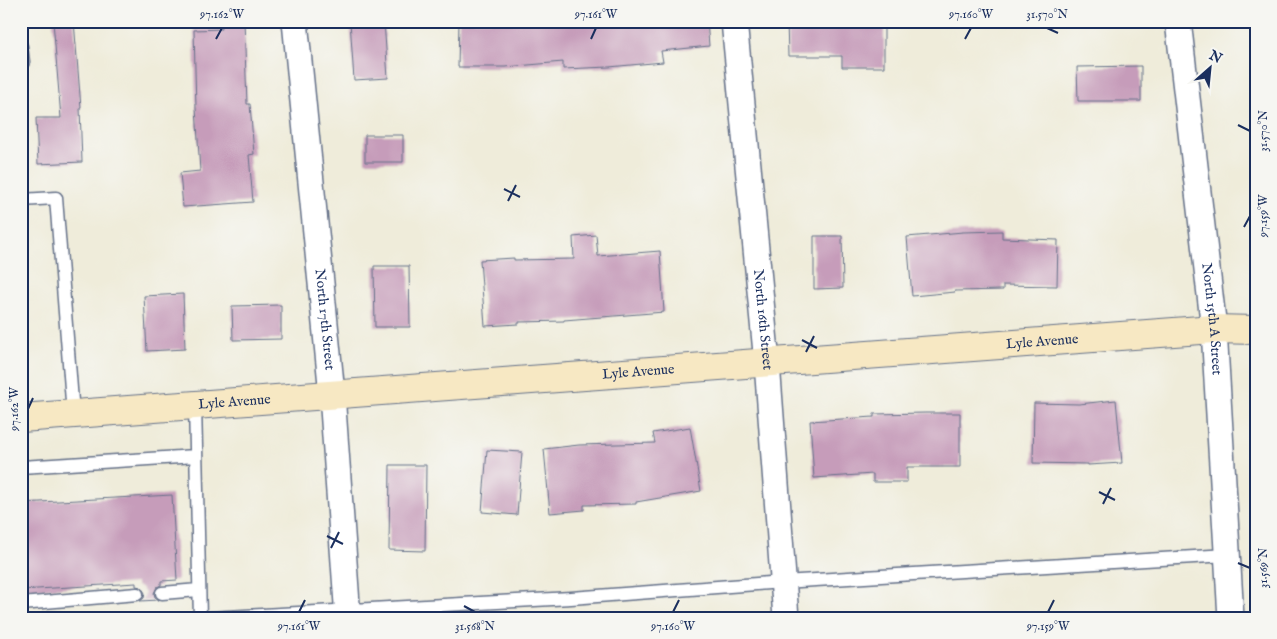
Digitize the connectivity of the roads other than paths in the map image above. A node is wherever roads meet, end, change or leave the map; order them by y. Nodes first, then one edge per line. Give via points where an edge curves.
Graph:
1 (295, 21) edge
2 (734, 21) edge
3 (1178, 21) edge
4 (21, 46) edge
5 (21, 66) edge
6 (21, 200) edge
7 (1214, 329) junction
8 (1256, 330) edge
9 (766, 363) junction
10 (332, 394) junction
11 (195, 405) junction
12 (73, 414) junction
13 (21, 418) edge
14 (196, 456) junction
15 (21, 467) edge
16 (1227, 555) junction
17 (783, 582) junction
18 (199, 590) junction
19 (162, 593) dead end
20 (137, 594) dead end
21 (21, 604) edge
22 (348, 614) edge
23 (200, 618) edge
24 (208, 618) edge
25 (786, 618) edge
26 (1231, 618) edge

1 - 10 street, North 17th Street
2 - 9 street, North 16th Street
3 - 7 street, North 15th A Street
4 - 5 lane
6 - 12 lane via 56,198
7 - 8 main road, Lyle Avenue
7 - 9 main road, Lyle Avenue
7 - 16 street, North 15th A Street
9 - 10 main road, Lyle Avenue
9 - 17 street, North 16th Street
10 - 11 main road, Lyle Avenue
10 - 22 street, North 17th Street
11 - 12 main road, Lyle Avenue
11 - 14 lane
12 - 13 main road, Lyle Avenue
14 - 15 lane
14 - 18 lane
16 - 17 lane
16 - 26 street, North 15th A Street
17 - 22 lane
17 - 25 street, North 16th Street
18 - 19 lane
18 - 23 lane
20 - 21 lane
22 - 24 lane

